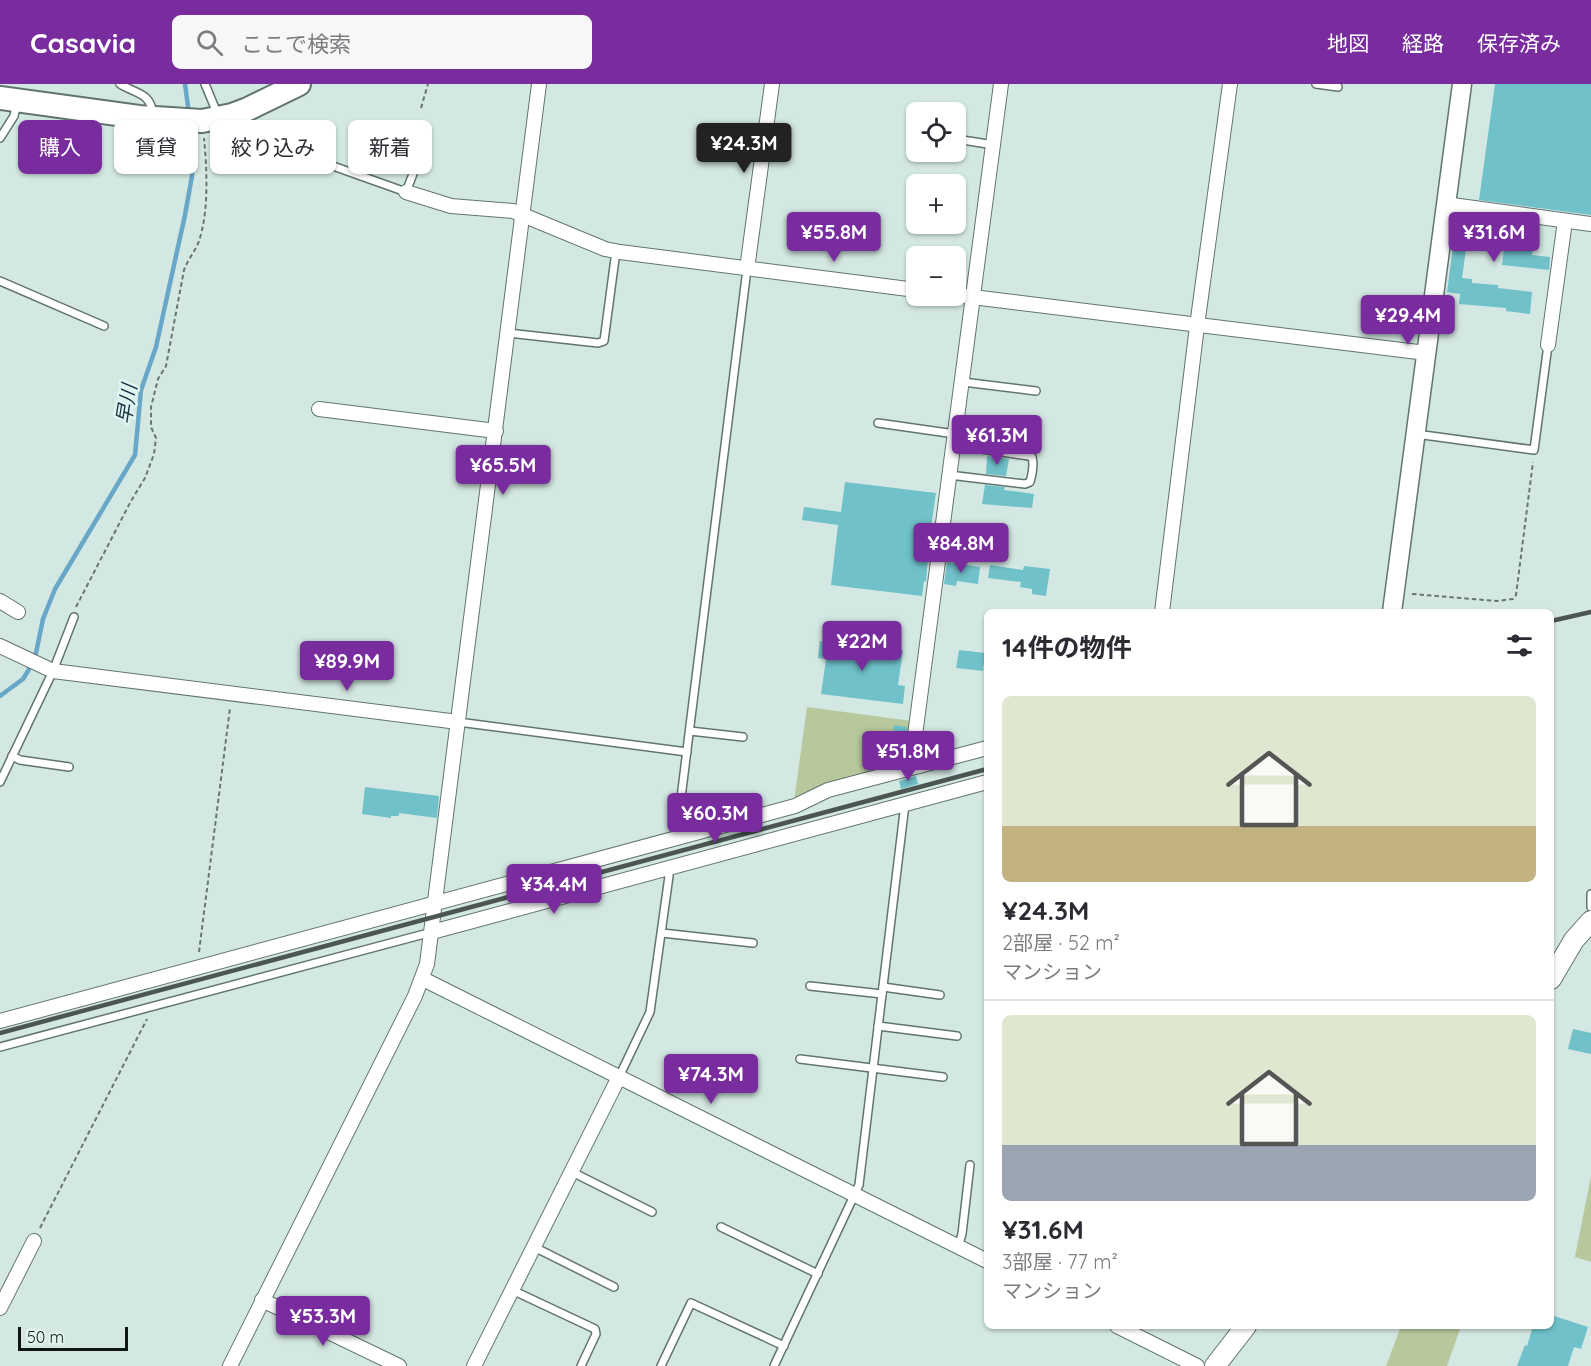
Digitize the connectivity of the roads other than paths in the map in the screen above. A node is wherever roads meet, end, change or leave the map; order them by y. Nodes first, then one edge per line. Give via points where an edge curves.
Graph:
1 (120, 84) edge
2 (206, 84) edge
3 (299, 84) edge
4 (539, 84) edge
5 (772, 84) edge
6 (1001, 84) edge
7 (1230, 84) edge
8 (1316, 84) edge
9 (1462, 84) edge
10 (1338, 87) dead end
11 (9, 99) edge
12 (215, 118) junction
13 (163, 119) junction
14 (0, 138) edge
15 (966, 141) edge
16 (994, 145) junction
17 (413, 174) edge
18 (406, 192) junction
19 (1445, 204) junction
20 (523, 215) junction
21 (1565, 221) junction
22 (1591, 224) edge
23 (616, 251) junction
24 (747, 269) junction
25 (0, 281) edge
26 (906, 289) edge
27 (966, 296) edge
28 (973, 297) junction
29 (104, 326) dead end
30 (1197, 326) junction
31 (508, 333) junction
32 (1548, 345) joint
33 (1426, 353) junction
34 (963, 382) junction
35 (1036, 391) dead end
36 (319, 409) dead end
37 (878, 423) dead end
38 (496, 431) junction
39 (1416, 434) junction
40 (954, 440) junction
41 (950, 475) junction
42 (0, 601) edge
43 (1162, 609) edge
44 (1392, 609) edge
45 (18, 612) dead end
46 (74, 616) road end
47 (0, 646) edge
48 (48, 669) junction
49 (458, 722) junction
50 (690, 731) junction
51 (743, 737) dead end
52 (984, 749) edge
53 (687, 752) junction
54 (12, 756) junction
55 (69, 767) dead end
56 (914, 767) junction
57 (0, 782) edge
58 (984, 783) edge
59 (904, 804) junction
60 (678, 838) junction
61 (668, 868) junction
62 (1591, 894) edge
63 (435, 903) junction
64 (1591, 907) edge
65 (1591, 921) edge
66 (432, 932) junction
67 (662, 933) junction
68 (753, 943) dead end
69 (1554, 974) edge
70 (423, 979) junction
71 (810, 986) dead end
72 (882, 991) junction
73 (940, 994) dead end
74 (0, 1021) edge
75 (878, 1026) junction
76 (957, 1036) dead end
77 (0, 1047) edge
78 (800, 1059) dead end
79 (873, 1069) junction
80 (619, 1077) junction
81 (943, 1077) dead end
82 (970, 1165) dead end
83 (572, 1172) junction
84 (856, 1195) junction
85 (652, 1212) dead end
86 (721, 1227) dead end
87 (34, 1241) road end
88 (958, 1246) junction
89 (534, 1247) junction
90 (984, 1259) edge
91 (818, 1274) junction
92 (614, 1287) dead end
93 (512, 1290) junction
94 (262, 1300) junction
95 (0, 1308) edge
96 (1123, 1329) edge
97 (1244, 1329) edge
98 (784, 1346) junction
99 (230, 1366) edge
100 (399, 1366) edge
101 (474, 1366) edge
102 (581, 1366) edge
103 (661, 1366) edge
104 (774, 1366) edge
105 (1197, 1366) edge
106 (1215, 1366) edge

1 - 13 lane via 148,98
2 - 12 lane
3 - 12 main road
4 - 20 street
5 - 24 street
6 - 16 street
7 - 30 street
8 - 10 lane
9 - 19 street
11 - 13 main road
11 - 14 lane via 14,116
12 - 13 main road
12 - 18 lane via 271,144
15 - 16 lane
16 - 28 street
17 - 18 lane
18 - 20 street via 452,206
19 - 21 street
19 - 33 street
20 - 23 street
20 - 31 street
21 - 22 street
21 - 32 street
23 - 24 street
23 - 31 lane via 604,341
24 - 26 street
24 - 50 lane
25 - 29 lane
27 - 28 street
28 - 30 street
28 - 34 street
30 - 33 street
30 - 43 street
31 - 38 street
32 - 39 lane via 1534,450
33 - 39 street
34 - 35 lane
34 - 40 street
36 - 38 street
37 - 40 lane
38 - 49 street
39 - 44 street
40 - 41 street
40 - 41 lane via 1029,456 1033,461 1031,478 1024,484
41 - 56 street via 912,758
42 - 45 street
46 - 48 lane
47 - 48 street
48 - 49 street
48 - 54 lane
49 - 53 lane
49 - 63 street
50 - 51 lane
50 - 53 lane
52 - 56 street
53 - 60 lane
54 - 55 lane
54 - 57 lane
56 - 60 street via 828,790 795,806
58 - 59 street
59 - 61 street
59 - 72 lane
60 - 63 street
61 - 66 street
61 - 67 lane
62 - 64 lane
63 - 66 street
63 - 74 street
65 - 69 main road via 1574,940
66 - 70 street
66 - 77 lane
67 - 68 lane
67 - 80 lane via 650,1012
70 - 80 street
70 - 94 street
71 - 72 lane
72 - 73 lane
72 - 75 lane
75 - 76 lane
75 - 79 lane
78 - 79 lane
79 - 81 lane
79 - 84 lane
80 - 83 street
80 - 84 street
82 - 88 lane
83 - 85 lane
83 - 89 street
84 - 88 street
84 - 91 lane
86 - 91 lane
87 - 95 street
88 - 90 street
89 - 92 lane
89 - 93 street
91 - 98 lane
93 - 101 street
93 - 102 lane via 595,1329
94 - 99 street
94 - 100 street
96 - 105 street
97 - 106 main road
98 - 103 lane via 691,1303
98 - 104 lane

